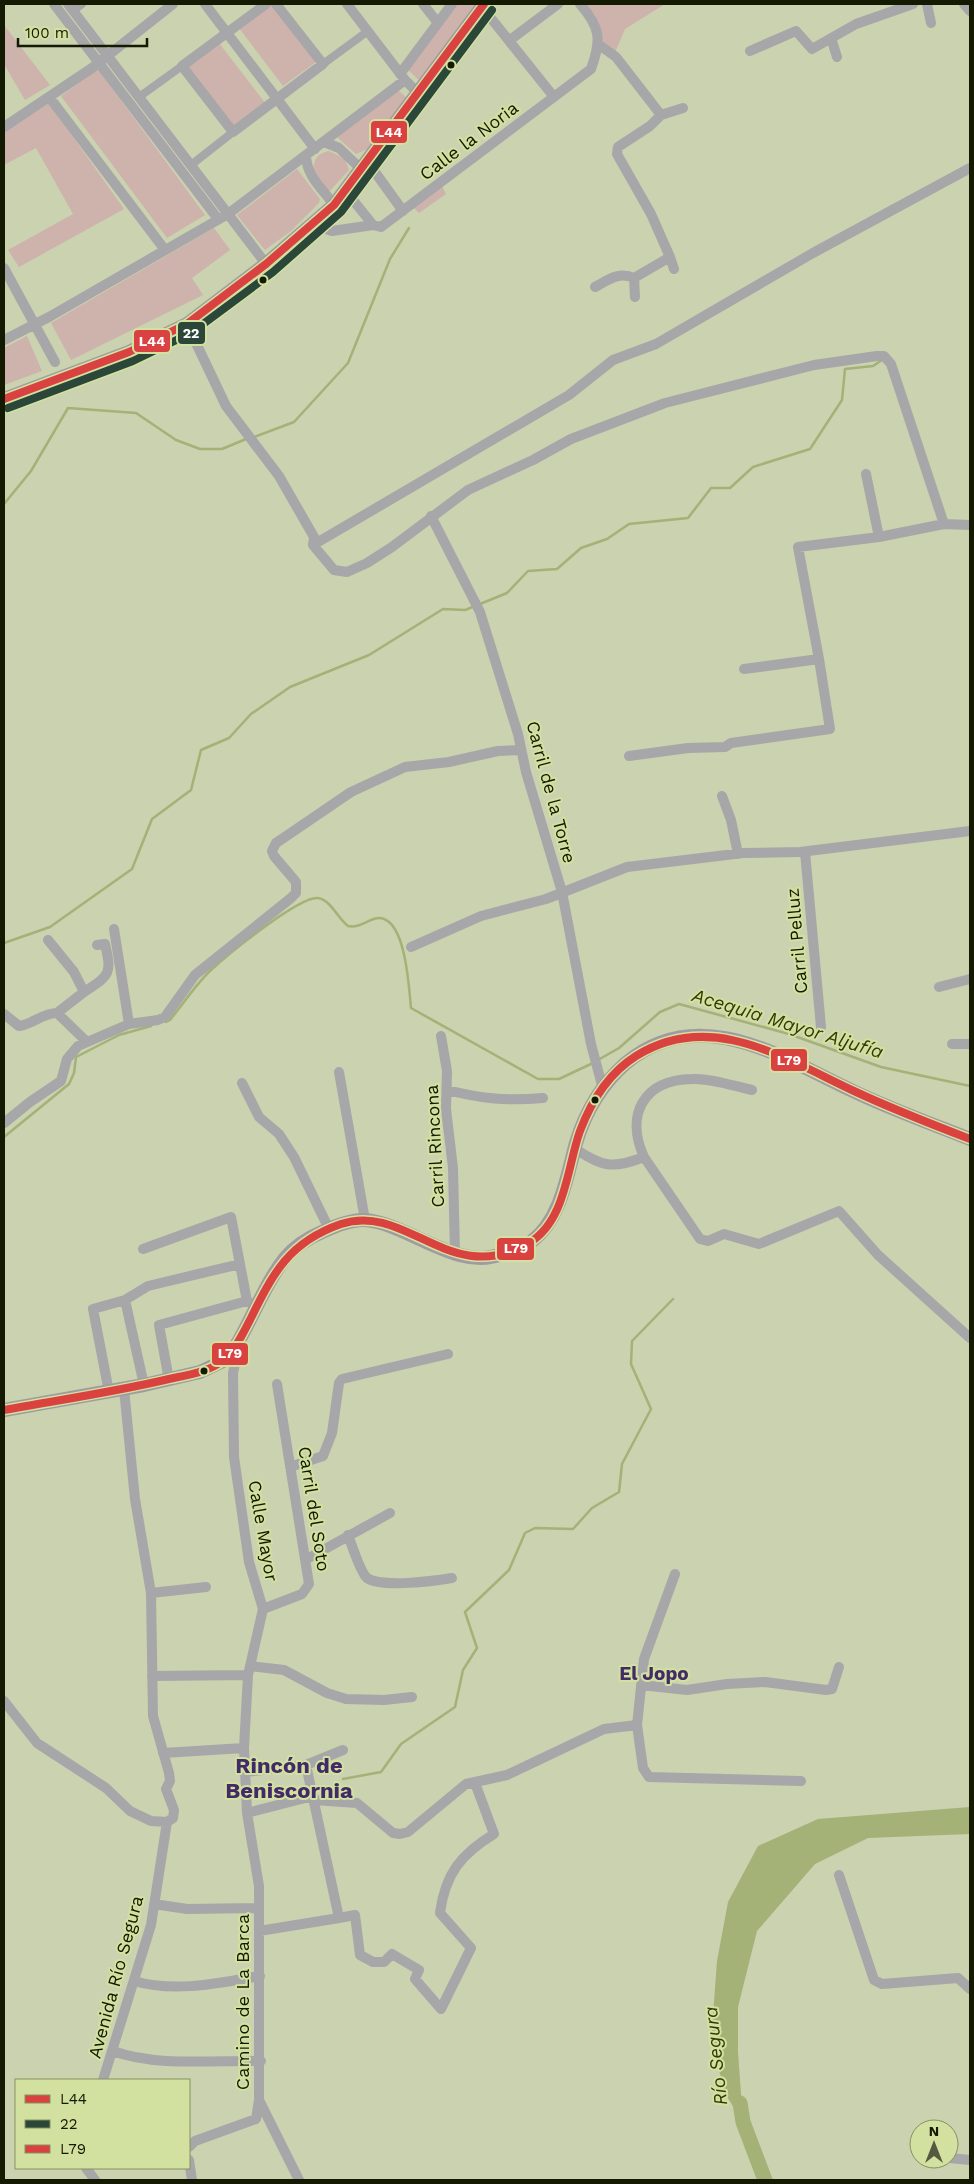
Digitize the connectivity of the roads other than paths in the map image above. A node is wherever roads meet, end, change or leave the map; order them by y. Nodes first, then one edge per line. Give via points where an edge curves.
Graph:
1 (54, 4) edge
2 (82, 4) edge
3 (173, 4) edge
4 (205, 4) edge
5 (266, 4) edge
6 (276, 4) edge
7 (347, 4) edge
8 (423, 4) edge
9 (452, 4) edge
10 (558, 4) edge
11 (580, 4) edge
12 (913, 4) edge
13 (926, 4) edge
14 (964, 4) edge
15 (483, 5) edge
16 (70, 7) edge
17 (970, 12) edge
18 (438, 23) junction
19 (931, 23) dead end
20 (368, 31) junction
21 (227, 32) junction
22 (831, 38) junction
23 (510, 40) junction
24 (598, 44) junction
25 (750, 51) dead end
26 (107, 55) junction
27 (837, 57) dead end
28 (99, 62) junction
29 (323, 64) junction
30 (182, 66) junction
31 (403, 77) junction
32 (418, 93) junction
33 (139, 97) junction
34 (554, 97) junction
35 (50, 98) junction
36 (277, 98) junction
37 (683, 108) dead end
38 (661, 115) junction
39 (4, 127) edge
40 (233, 132) junction
41 (324, 142) junction
42 (315, 149) junction
43 (306, 156) junction
44 (191, 165) junction
45 (364, 165) junction
46 (970, 168) edge
47 (345, 190) junction
48 (334, 205) junction
49 (403, 211) junction
50 (228, 214) junction
51 (218, 219) junction
52 (316, 221) junction
53 (373, 225) junction
54 (165, 250) junction
55 (670, 256) junction
56 (266, 264) junction
57 (4, 268) edge
58 (674, 269) dead end
59 (634, 278) junction
60 (595, 287) dead end
61 (635, 297) dead end
62 (187, 324) junction
63 (34, 325) junction
64 (4, 340) edge
65 (55, 362) dead end
66 (4, 399) edge
67 (866, 474) dead end
68 (431, 516) junction
69 (944, 524) junction
70 (970, 525) edge
71 (879, 537) junction
72 (313, 545) junction
73 (819, 659) junction
74 (744, 668) dead end
75 (521, 750) junction
76 (629, 756) dead end
77 (722, 796) dead end
78 (970, 831) edge
79 (805, 852) junction
80 (738, 854) junction
81 (562, 892) junction
82 (114, 929) dead end
83 (48, 940) dead end
84 (97, 945) dead end
85 (411, 947) dead end
86 (970, 979) edge
87 (939, 987) dead end
88 (84, 992) junction
89 (57, 1013) junction
90 (4, 1014) edge
91 (129, 1024) junction
92 (822, 1027) dead end
93 (441, 1036) dead end
94 (87, 1042) junction
95 (952, 1044) dead end
96 (970, 1044) edge
97 (339, 1072) dead end
98 (242, 1083) dead end
99 (603, 1089) junction
100 (447, 1090) junction
101 (752, 1090) dead end
102 (543, 1098) dead end
103 (4, 1123) edge
104 (970, 1139) edge
105 (575, 1149) junction
106 (644, 1158) junction
107 (365, 1220) junction
108 (329, 1228) junction
109 (144, 1249) dead end
110 (456, 1254) junction
111 (240, 1264) junction
112 (126, 1300) junction
113 (252, 1304) junction
114 (242, 1336) junction
115 (970, 1338) edge
116 (448, 1354) dead end
117 (208, 1370) junction
118 (233, 1373) junction
119 (169, 1380) junction
120 (277, 1384) dead end
121 (144, 1385) junction
122 (124, 1389) junction
123 (109, 1392) junction
124 (4, 1410) edge
125 (290, 1467) junction
126 (390, 1512) dead end
127 (348, 1535) junction
128 (307, 1559) junction
129 (675, 1574) dead end
130 (452, 1578) dead end
131 (206, 1587) dead end
132 (151, 1593) junction
133 (263, 1609) junction
134 (839, 1667) dead end
135 (249, 1670) junction
136 (152, 1676) junction
137 (641, 1685) junction
138 (412, 1697) dead end
139 (4, 1701) edge
140 (638, 1725) junction
141 (244, 1748) junction
142 (343, 1750) dead end
143 (163, 1753) junction
144 (306, 1765) junction
145 (246, 1772) junction
146 (801, 1781) dead end
147 (475, 1783) junction
148 (313, 1798) junction
149 (247, 1813) junction
150 (166, 1822) junction
151 (839, 1875) dead end
152 (154, 1904) junction
153 (259, 1908) junction
154 (339, 1918) junction
155 (259, 1930) junction
156 (260, 1976) junction
157 (134, 1981) junction
158 (970, 1989) edge
159 (113, 2051) junction
160 (260, 2061) junction
161 (104, 2079) edge
162 (259, 2100) junction
163 (191, 2143) edge
164 (190, 2167) edge
165 (192, 2180) edge
166 (299, 2180) edge

1 - 28 street
2 - 16 street
3 - 26 street
4 - 21 street
5 - 21 street
6 - 29 street
7 - 20 street
8 - 18 street
9 - 18 street
10 - 23 street
11 - 24 street via 594,19
12 - 22 street via 856,24
13 - 19 street
14 - 17 street
15 - 23 street
15 - 32 main road
16 - 26 street
18 - 31 street
20 - 29 street
20 - 31 street
21 - 30 street
21 - 36 street
22 - 25 street via 812,49 796,31
22 - 27 street
23 - 34 street
24 - 34 street, Calle la Noria via 591,68
24 - 38 street via 616,57
26 - 28 street
26 - 33 street
28 - 35 street
28 - 51 street
29 - 36 street
30 - 33 street
30 - 40 street
31 - 32 street
31 - 41 street
32 - 45 main road
33 - 44 street
34 - 49 street, Calle la Noria
35 - 39 street
35 - 54 street
36 - 40 street
36 - 42 street
37 - 38 street
38 - 55 street via 618,147 617,154
40 - 44 street
41 - 42 street
41 - 45 street
42 - 43 street
43 - 48 street via 306,166 312,178
43 - 50 street
44 - 50 street
45 - 47 main road
45 - 49 street
46 - 72 street via 813,253 656,344 613,360 570,395
47 - 48 main road
47 - 53 street
48 - 52 main road
49 - 53 street, Calle la Noria via 381,227
50 - 51 street
50 - 56 street
51 - 54 street
52 - 53 street via 332,231
52 - 56 main road
54 - 63 street
55 - 58 street
55 - 59 street
56 - 62 main road
57 - 63 street
59 - 60 street via 627,274 617,275
59 - 61 street
62 - 66 main road via 129,352
62 - 72 street via 226,406 279,476 314,537
63 - 64 street
63 - 65 street
67 - 71 street
68 - 69 street via 468,490 571,439 650,408 814,365 884,356 891,364
68 - 72 street via 392,548 347,572 330,567
68 - 75 street, Carril de la Torre via 480,612
69 - 70 street
69 - 71 street
71 - 73 street via 798,548
73 - 74 street
73 - 76 street via 830,728 731,743 725,747
75 - 81 street, Carril de la Torre
75 - 91 street via 405,767 351,792 276,843 272,851 274,856 296,882 296,893 195,975 165,1017
77 - 80 street
78 - 79 street
79 - 80 street
79 - 92 street, Carril Pelluz
80 - 81 street via 627,867
81 - 85 street via 481,916
81 - 99 street, Carril de la Torre via 591,1044
82 - 91 street
83 - 88 street via 74,972
84 - 88 street via 105,944 110,966 107,977
86 - 87 street
88 - 89 street
89 - 90 street via 19,1026
89 - 94 street
91 - 94 street
93 - 100 street, Carril Rincona
94 - 103 street via 71,1052 61,1081
95 - 96 street
97 - 107 street
98 - 108 street via 259,1117 279,1134 294,1157
99 - 104 main road via 619,1069 637,1054 657,1044 677,1038 717,1036 739,1040 786,1057 856,1093
99 - 105 main road via 591,1107
100 - 102 street via 481,1099
100 - 110 street, Carril Rincona
101 - 106 street via 692,1079 674,1082 649,1094 636,1116 637,1142
105 - 106 street via 611,1166
105 - 110 main road via 562,1198 532,1241 492,1258
106 - 115 street via 700,1239 708,1241 724,1234 759,1244 839,1211 878,1255
107 - 108 main road
107 - 110 main road
108 - 113 main road via 315,1234 286,1257
109 - 111 street via 231,1217
111 - 112 street via 148,1286
111 - 113 street
112 - 121 street
112 - 123 street via 93,1310
113 - 114 main road
113 - 119 street via 159,1325
114 - 117 main road via 229,1357
114 - 118 street, Calle Mayor
116 - 125 street via 342,1379 332,1433 323,1456
117 - 118 street via 226,1367
117 - 119 main road
118 - 133 street, Calle Mayor via 234,1457 250,1569
119 - 121 main road
120 - 125 street, Carril del Soto
121 - 122 main road
122 - 123 main road
122 - 132 street via 135,1499
123 - 124 main road
125 - 128 street, Carril del Soto
126 - 127 street
127 - 128 street
127 - 130 street via 364,1574 371,1579 418,1583
128 - 133 street, Carril del Soto via 310,1578 307,1590
129 - 137 street via 644,1659
131 - 132 street
132 - 136 street
133 - 135 street, Calle Mayor
134 - 137 street via 832,1689 826,1690 765,1682 686,1690
135 - 136 street
135 - 138 street via 284,1670 327,1693 346,1699
135 - 141 street, Calle Mayor
136 - 143 street via 153,1716
137 - 140 street
139 - 150 street via 38,1742 106,1788 130,1811 151,1821
140 - 146 street via 643,1768 649,1777
140 - 147 street via 604,1729 507,1774
141 - 143 street
141 - 145 street, Calle Mayor
142 - 144 street
143 - 150 street, Avenida Río Segura via 170,1777 167,1793 174,1815
144 - 145 street
144 - 148 street
145 - 149 street, Calle Mayor
147 - 148 street via 466,1784 408,1832 400,1834 392,1832 357,1803
147 - 154 street via 494,1834 462,1857 441,1903 440,1913 471,1948 441,2009 414,1979 419,1970 392,1954 384,1962 373,1962 360,1955 355,1915
148 - 149 street
148 - 154 street
149 - 153 street, Camino de La Barca via 259,1886
150 - 152 street, Avenida Río Segura
151 - 158 street via 874,1980 882,1984 958,1978
152 - 153 street via 187,1909
152 - 157 street, Avenida Río Segura
153 - 155 street, Camino de La Barca
154 - 155 street
155 - 156 street, Camino de La Barca
156 - 157 street via 192,1986 153,1986
156 - 160 street, Camino de La Barca
157 - 159 street, Avenida Río Segura
159 - 160 street via 156,2060
159 - 161 street, Avenida Río Segura
160 - 162 street, Camino de La Barca
162 - 163 street, Camino de La Barca via 256,2119
162 - 166 street
164 - 165 street

